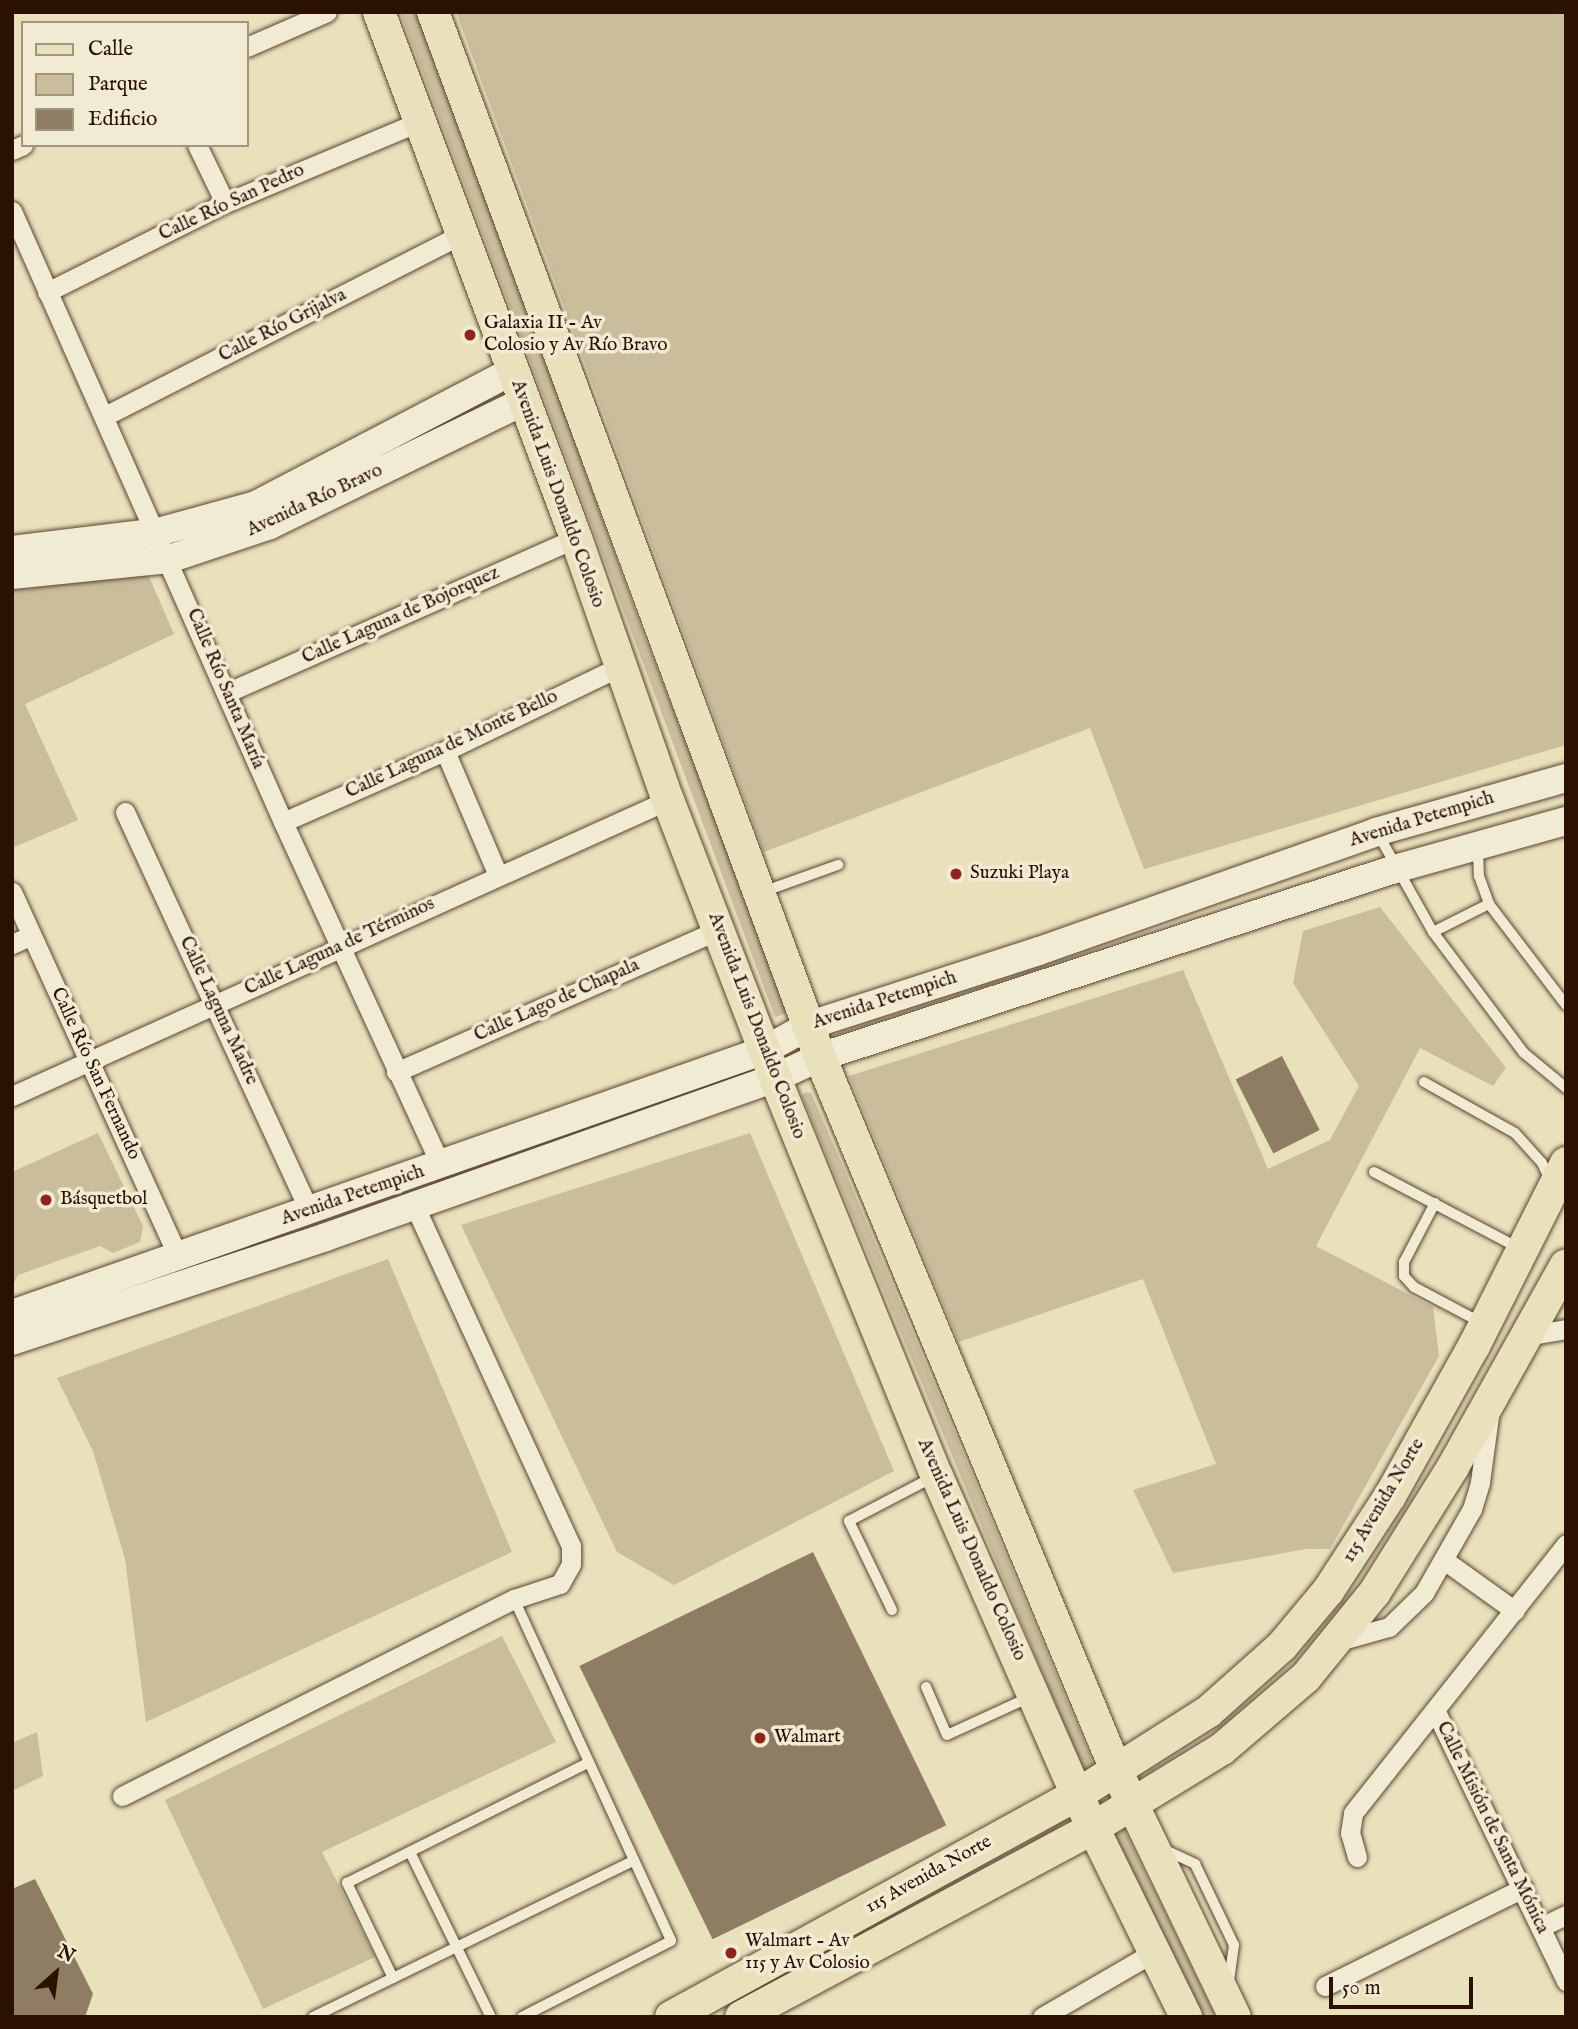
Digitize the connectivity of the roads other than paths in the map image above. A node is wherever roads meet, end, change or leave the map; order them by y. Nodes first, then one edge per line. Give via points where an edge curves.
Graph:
1 (327, 12) edge
2 (379, 12) edge
3 (433, 12) edge
4 (248, 47) edge
5 (421, 121) junction
6 (198, 147) edge
7 (225, 203) junction
8 (12, 211) edge
9 (461, 235) junction
10 (47, 292) junction
11 (512, 372) junction
12 (524, 401) junction
13 (105, 416) junction
14 (158, 532) junction
15 (576, 538) junction
16 (12, 550) edge
17 (169, 559) junction
18 (12, 575) edge
19 (619, 667) junction
20 (226, 694) junction
21 (445, 751) junction
22 (1566, 778) edge
23 (668, 800) junction
24 (125, 812) dead end
25 (1566, 821) edge
26 (283, 822) junction
27 (1376, 832) junction
28 (1478, 846) junction
29 (838, 865) dead end
30 (1395, 869) junction
31 (498, 874) junction
32 (12, 892) edge
33 (758, 893) junction
34 (1489, 904) junction
35 (718, 930) junction
36 (1433, 932) junction
37 (21, 940) edge
38 (340, 946) junction
39 (215, 1004) junction
40 (1566, 1006) edge
41 (810, 1025) junction
42 (820, 1057) junction
43 (90, 1061) junction
44 (770, 1064) junction
45 (396, 1072) junction
46 (1424, 1082) dead end
47 (1566, 1088) edge
48 (12, 1096) edge
49 (441, 1165) junction
50 (1374, 1172) dead end
51 (1562, 1182) edge
52 (1435, 1203) junction
53 (414, 1204) junction
54 (309, 1210) junction
55 (1522, 1250) junction
56 (178, 1256) junction
57 (1566, 1265) edge
58 (12, 1314) edge
59 (1485, 1324) junction
60 (1566, 1329) edge
61 (1525, 1336) junction
62 (12, 1341) edge
63 (1491, 1398) junction
64 (937, 1476) junction
65 (1566, 1544) edge
66 (1444, 1560) junction
67 (514, 1599) junction
68 (892, 1610) dead end
69 (1515, 1611) junction
70 (1338, 1641) junction
71 (926, 1687) dead end
72 (1034, 1695) junction
73 (1436, 1712) junction
74 (588, 1763) junction
75 (1116, 1770) junction
76 (1077, 1795) junction
77 (122, 1796) dead end
78 (1132, 1804) junction
79 (1093, 1828) junction
80 (410, 1852) junction
81 (1357, 1857) dead end
82 (634, 1861) junction
83 (1523, 1888) junction
84 (1566, 1915) edge
85 (1541, 1927) junction
86 (458, 1946) junction
87 (1154, 1952) junction
88 (393, 1978) junction
89 (1566, 1981) edge
90 (1325, 1986) dead end
91 (1230, 2008) edge
92 (748, 2013) edge
93 (313, 2017) edge
94 (491, 2017) edge
95 (522, 2017) edge
96 (671, 2017) edge
97 (1042, 2017) edge
98 (1186, 2017) edge

1 - 4 street
2 - 5 main road, Avenida Luis Donaldo Colosio
3 - 33 main road
5 - 7 street, Calle Río San Pedro
5 - 9 main road, Avenida Luis Donaldo Colosio
6 - 7 street
7 - 10 street, Calle Río San Pedro
8 - 10 street, Calle Río Santa María
9 - 11 main road, Avenida Luis Donaldo Colosio
9 - 13 street, Calle Río Grijalva
10 - 13 street, Calle Río Santa María
11 - 12 main road, Avenida Luis Donaldo Colosio
11 - 14 main road, Avenida Río Bravo via 256,505
12 - 15 main road, Avenida Luis Donaldo Colosio
12 - 17 main road, Avenida Río Bravo via 270,525
13 - 14 street, Calle Río Santa María
14 - 16 main road, Avenida Río Bravo
14 - 17 street, Calle Río Santa María
15 - 19 main road, Avenida Luis Donaldo Colosio
15 - 20 street, Calle Laguna de Bojorquez
17 - 18 main road, Avenida Río Bravo
17 - 20 street, Calle Río Santa María
19 - 21 street, Calle Laguna de Monte Bello
19 - 23 main road, Avenida Luis Donaldo Colosio
20 - 26 street, Calle Río Santa María
21 - 26 street, Calle Laguna de Monte Bello
21 - 31 street
22 - 27 main road, Avenida Petempich
23 - 31 street, Calle Laguna de Términos
23 - 35 main road, Avenida Luis Donaldo Colosio
24 - 39 street, Calle Laguna Madre
25 - 28 main road, Avenida Petempich
26 - 38 street, Calle Río Santa María
27 - 30 lane
27 - 41 main road, Avenida Petempich via 1039,951
28 - 30 main road, Avenida Petempich
28 - 34 lane via 1479,876
29 - 33 lane
30 - 36 lane
30 - 42 main road, Avenida Petempich
31 - 38 street, Calle Laguna de Términos
32 - 37 street, Calle Río San Fernando
33 - 41 main road
34 - 36 lane
34 - 40 lane
35 - 44 main road, Avenida Luis Donaldo Colosio
35 - 45 street, Calle Lago de Chapala
36 - 47 lane via 1524,1053
37 - 43 street, Calle Río San Fernando
38 - 39 street, Calle Laguna de Términos
38 - 45 street, Calle Río Santa María
39 - 43 street, Calle Laguna de Términos
39 - 54 street, Calle Laguna Madre
41 - 42 main road
41 - 44 main road, Avenida Petempich
42 - 44 main road, Avenida Petempich
42 - 75 main road
43 - 48 street, Calle Laguna de Términos
43 - 56 street, Calle Río San Fernando
44 - 49 main road, Avenida Petempich
44 - 53 main road, Avenida Petempich
44 - 64 main road, Avenida Luis Donaldo Colosio
45 - 49 street, Calle Río Santa María
46 - 51 lane via 1515,1133
49 - 54 main road, Avenida Petempich
50 - 52 lane
51 - 55 main road, 115 Avenida Norte
52 - 55 lane
52 - 59 lane via 1405,1262 1404,1276 1414,1287
53 - 62 main road, Avenida Petempich
53 - 67 street via 571,1546 571,1564 559,1584
54 - 56 main road, Avenida Petempich
55 - 59 main road, 115 Avenida Norte
56 - 58 main road, Avenida Petempich
57 - 61 main road, 115 Avenida Norte
59 - 75 main road, 115 Avenida Norte via 1390,1496 1328,1591 1282,1646 1208,1712
60 - 61 street
61 - 63 main road, 115 Avenida Norte
63 - 66 street via 1480,1482
63 - 70 main road, 115 Avenida Norte via 1376,1592
64 - 68 lane via 849,1521
64 - 72 main road, Avenida Luis Donaldo Colosio
65 - 69 street
66 - 69 street
66 - 70 street via 1424,1593 1389,1627
67 - 74 lane
67 - 77 street
69 - 73 street
70 - 78 main road, 115 Avenida Norte via 1306,1677 1222,1749
71 - 72 lane via 947,1735
72 - 76 main road, Avenida Luis Donaldo Colosio
73 - 81 street via 1353,1813 1350,1833
73 - 83 street, Calle Misión de Santa Mónica
74 - 80 lane
74 - 82 lane
75 - 76 main road, 115 Avenida Norte
75 - 78 main road
76 - 79 main road, Avenida Luis Donaldo Colosio
76 - 96 main road, 115 Avenida Norte
78 - 79 main road, 115 Avenida Norte
78 - 91 main road
79 - 87 main road, Avenida Luis Donaldo Colosio
79 - 92 main road, 115 Avenida Norte
80 - 86 lane
80 - 88 lane via 347,1883
82 - 86 lane
82 - 95 lane via 671,1941
83 - 85 street, Calle Misión de Santa Mónica
83 - 90 street
84 - 85 street
85 - 89 street, Calle Misión de Santa Mónica
86 - 88 lane
86 - 94 lane
87 - 97 street
87 - 98 main road, Avenida Luis Donaldo Colosio
88 - 93 lane

